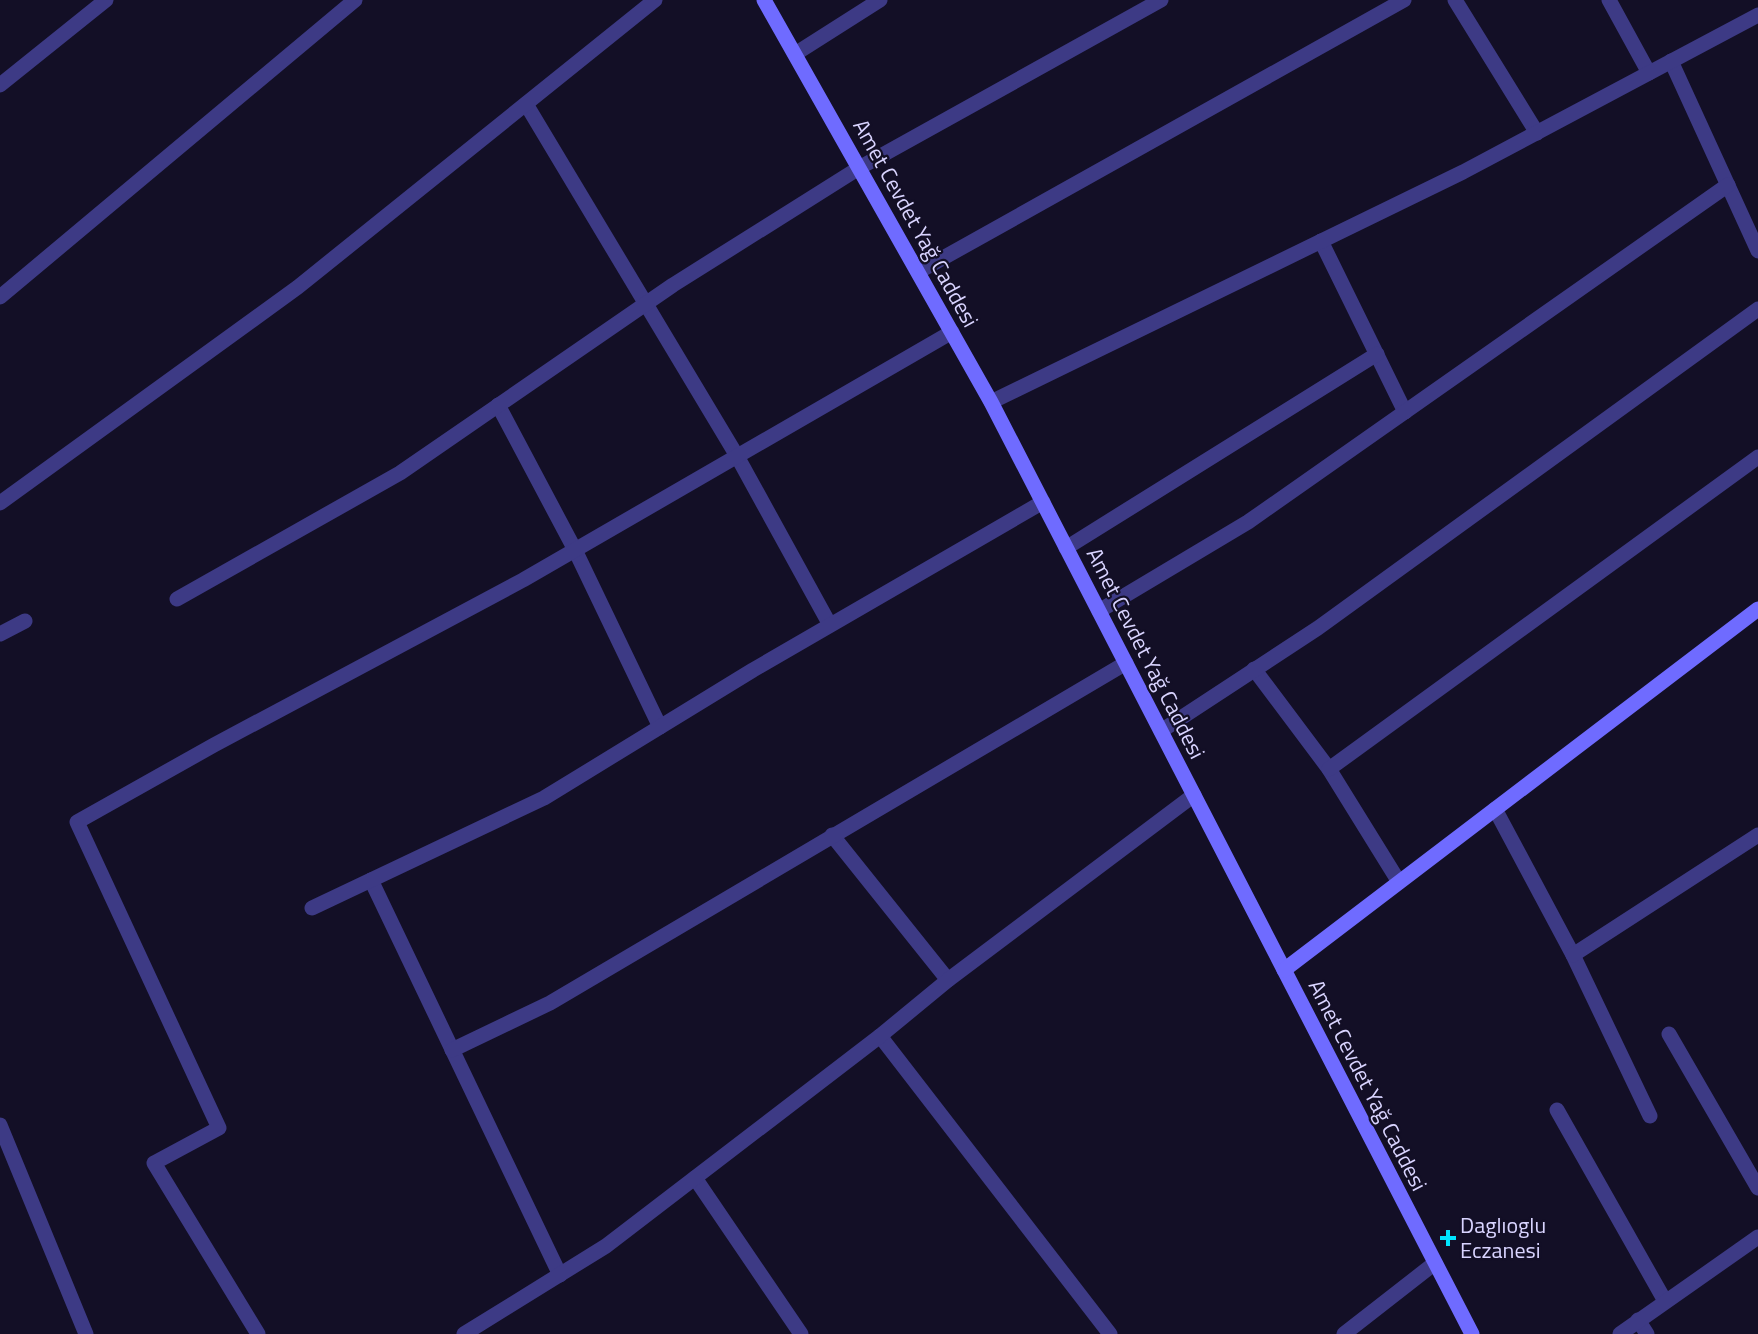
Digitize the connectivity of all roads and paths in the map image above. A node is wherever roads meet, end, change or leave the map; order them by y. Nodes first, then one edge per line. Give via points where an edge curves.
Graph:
1 (106, 0) edge
2 (355, 0) edge
3 (655, 0) edge
4 (764, 0) edge
5 (879, 0) edge
6 (1161, 0) edge
7 (1455, 0) edge
8 (1609, 0) edge
9 (1400, 1) edge
10 (1758, 15) edge
11 (795, 54) junction
12 (1671, 61) junction
13 (1649, 73) junction
14 (0, 85) edge
15 (526, 104) junction
16 (1537, 133) junction
17 (859, 168) junction
18 (1728, 185) junction
19 (1321, 241) junction
20 (1758, 251) edge
21 (918, 272) junction
22 (0, 297) edge
23 (646, 304) junction
24 (1758, 309) edge
25 (952, 332) junction
26 (1377, 354) junction
27 (991, 402) junction
28 (498, 405) junction
29 (1405, 412) junction
30 (737, 456) junction
31 (1758, 457) edge
32 (1043, 502) junction
33 (0, 503) edge
34 (1066, 548) junction
35 (575, 550) junction
36 (177, 599) dead end
37 (1758, 609) edge
38 (1099, 611) junction
39 (25, 621) dead end
40 (830, 625) junction
41 (0, 634) edge
42 (1126, 663) junction
43 (1254, 669) junction
44 (660, 727) junction
45 (1161, 731) junction
46 (1329, 769) junction
47 (1194, 795) junction
48 (1495, 809) junction
49 (832, 835) junction
50 (1758, 835) edge
51 (371, 880) junction
52 (1399, 882) junction
53 (312, 908) dead end
54 (1573, 955) junction
55 (1284, 970) junction
56 (948, 980) junction
57 (1669, 1034) dead end
58 (880, 1036) junction
59 (452, 1050) junction
60 (1557, 1110) dead end
61 (1650, 1116) dead end
62 (0, 1125) edge
63 (695, 1178) junction
64 (1758, 1188) edge
65 (1758, 1237) edge
66 (1435, 1263) junction
67 (560, 1275) junction
68 (1665, 1301) junction
69 (1638, 1320) junction
70 (475, 1331) edge
71 (86, 1334) edge
72 (258, 1334) edge
73 (801, 1334) edge
74 (1110, 1334) edge
75 (1344, 1334) edge
76 (1472, 1334) edge
77 (1620, 1334) edge
78 (1647, 1334) edge

1 - 14 street
2 - 22 street
3 - 15 street
4 - 11 main road, Amet Cevdet Yağ Caddesi
5 - 11 street
6 - 17 street
7 - 16 street
8 - 13 street
9 - 21 street
10 - 12 street
11 - 17 main road, Amet Cevdet Yağ Caddesi
12 - 13 street
12 - 18 street
13 - 16 street
15 - 23 street
15 - 33 street via 298,287
16 - 19 street
17 - 21 main road, Amet Cevdet Yağ Caddesi
17 - 23 street
18 - 20 street
18 - 29 street
19 - 26 street
19 - 27 street
21 - 25 main road, Amet Cevdet Yağ Caddesi
23 - 28 street
23 - 30 street
24 - 43 street via 1318,628
25 - 27 main road, Amet Cevdet Yağ Caddesi
25 - 30 street
26 - 29 street
26 - 34 street
27 - 32 main road, Amet Cevdet Yağ Caddesi
28 - 35 street
28 - 36 street via 400,473
29 - 38 street via 1248,522
30 - 35 street
30 - 40 street
31 - 46 street
32 - 34 main road, Amet Cevdet Yağ Caddesi
32 - 40 street
34 - 38 main road, Amet Cevdet Yağ Caddesi
35 - 44 street
35 - 72 street via 77,822 219,1128 154,1163
37 - 48 main road
38 - 42 main road, Amet Cevdet Yağ Caddesi
39 - 41 street
40 - 44 street
42 - 45 main road, Amet Cevdet Yağ Caddesi
42 - 49 street
43 - 45 street
43 - 46 street
44 - 51 street via 544,798
45 - 47 main road, Amet Cevdet Yağ Caddesi
46 - 52 street
47 - 55 main road, Amet Cevdet Yağ Caddesi
47 - 56 street
48 - 52 main road
48 - 54 street
49 - 56 street
49 - 59 street via 550,1003
50 - 54 street
51 - 53 street
51 - 59 street
52 - 55 main road
54 - 61 street
55 - 66 main road, Amet Cevdet Yağ Caddesi
56 - 58 street
57 - 64 street
58 - 63 street
58 - 74 street
59 - 67 street
60 - 68 street
62 - 71 street
63 - 67 street via 606,1246
63 - 73 street
65 - 68 street
66 - 75 street
66 - 76 main road, Amet Cevdet Yağ Caddesi
67 - 70 street
68 - 69 street
69 - 77 street
69 - 78 street

